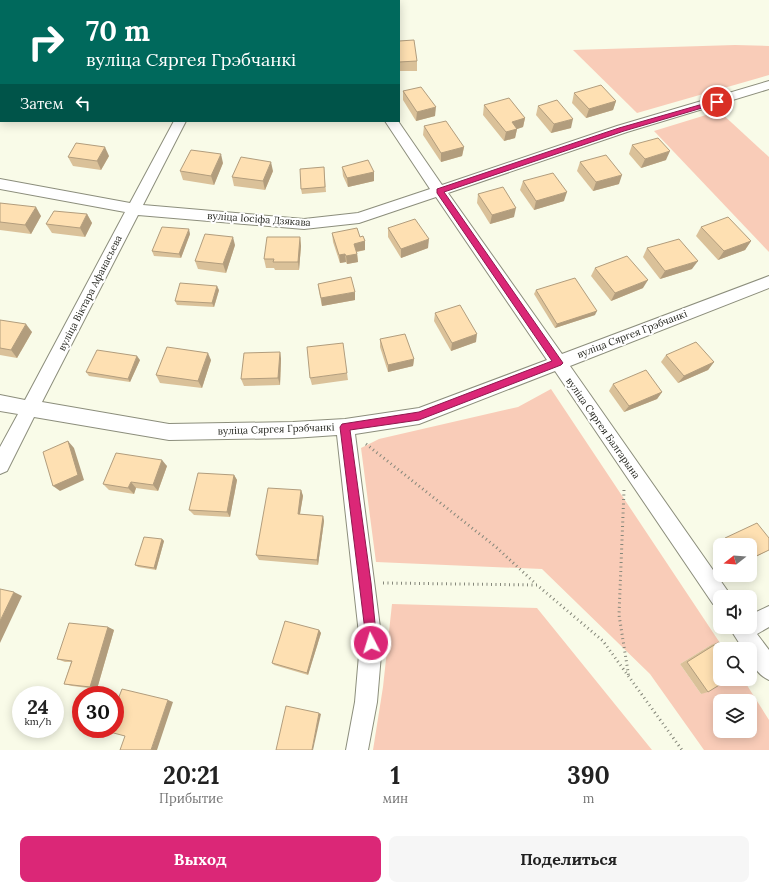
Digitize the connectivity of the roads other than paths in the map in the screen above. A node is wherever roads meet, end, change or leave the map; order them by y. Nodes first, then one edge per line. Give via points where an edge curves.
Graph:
1 (769, 85) edge
2 (179, 122) edge
3 (392, 122) edge
4 (0, 184) edge
5 (440, 191) junction
6 (134, 209) junction
7 (769, 282) edge
8 (558, 363) junction
9 (0, 404) edge
10 (30, 409) junction
11 (345, 427) junction
12 (0, 466) edge
13 (715, 590) edge
14 (769, 616) edge
15 (757, 622) edge
16 (749, 634) edge
17 (769, 669) edge
18 (357, 750) edge

1 - 5 street, вуліца Іосіфа Дзякава via 622,129
2 - 6 street, вуліца Віктара Афанасьева
3 - 5 street, вуліца Сяргея Балгарына
4 - 6 street, вуліца Іосіфа Дзякава
5 - 6 street, вуліца Іосіфа Дзякава via 359,218 304,224
5 - 8 street, вуліца Сяргея Балгарына
6 - 10 street, вуліца Віктара Афанасьева
7 - 8 street, вуліца Сяргея Грэбчанкі
8 - 11 street, вуліца Сяргея Грэбчанкі via 419,416
8 - 13 street, вуліца Сяргея Балгарына
9 - 10 street, вуліца Сяргея Грэбчанкі
10 - 11 street, вуліца Сяргея Грэбчанкі via 169,432
10 - 12 street, вуліца Віктара Афанасьева
11 - 18 street via 366,583 371,643 366,702
14 - 15 street
16 - 17 street

